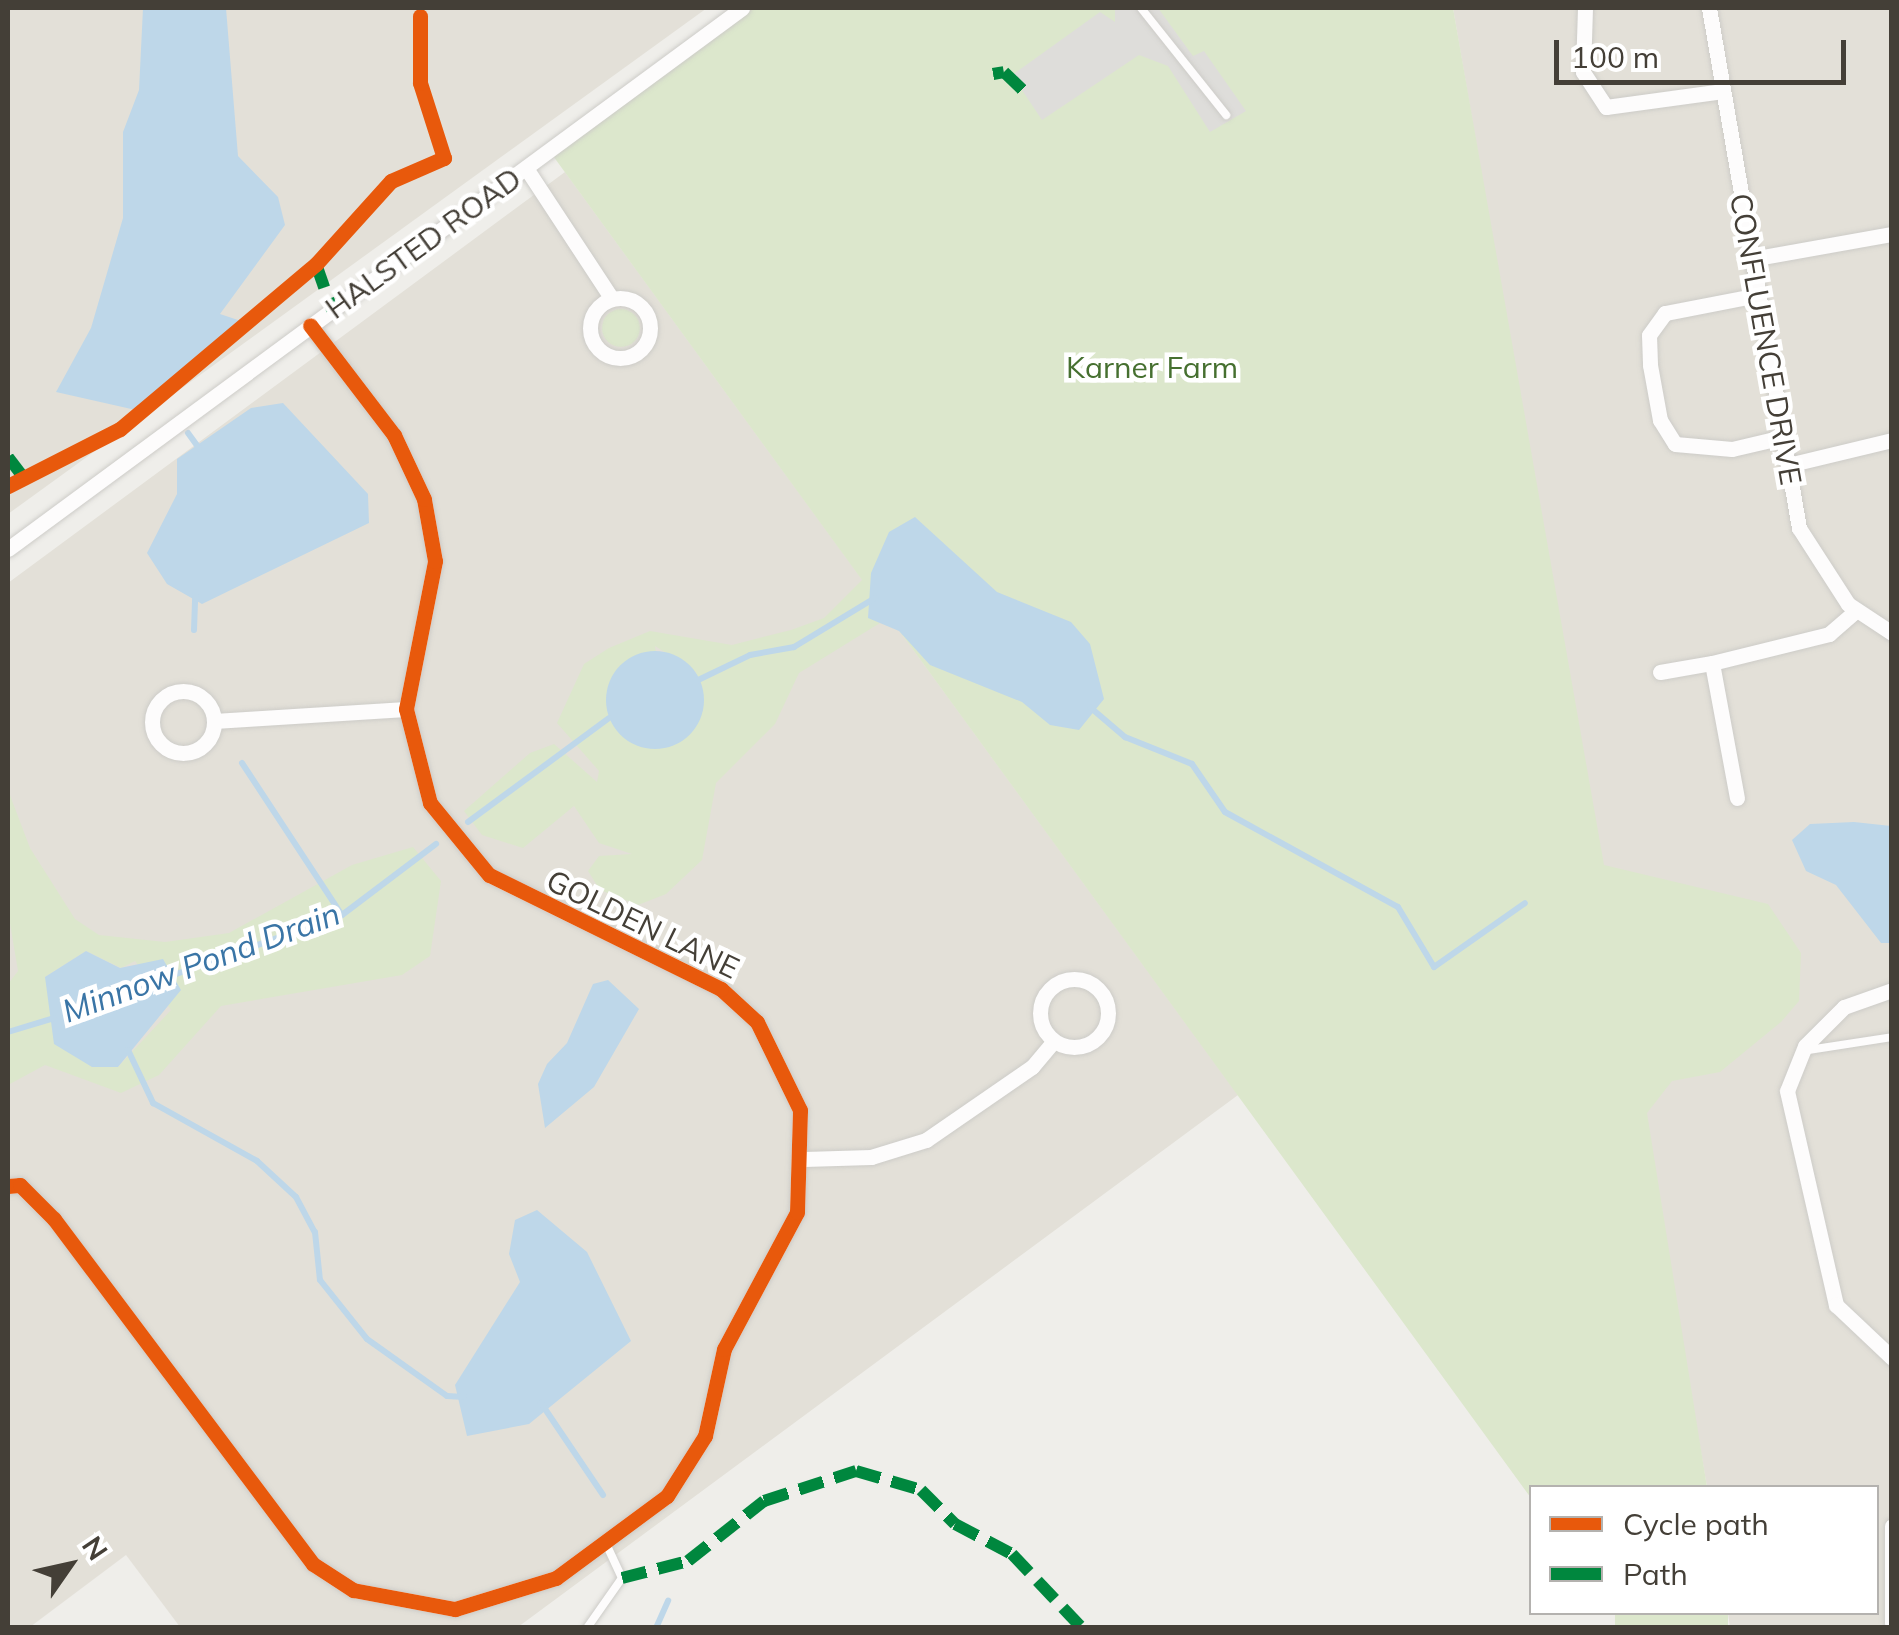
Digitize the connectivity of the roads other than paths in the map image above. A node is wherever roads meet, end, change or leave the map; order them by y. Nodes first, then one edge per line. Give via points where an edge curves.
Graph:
1 (742, 8) edge
2 (1141, 8) edge
3 (1585, 8) edge
4 (1709, 8) edge
5 (1724, 91) junction
6 (1226, 115) dead end
7 (526, 168) junction
8 (1892, 234) edge
9 (1751, 259) junction
10 (1758, 295) junction
11 (610, 296) dead end
12 (310, 325) junction
13 (1783, 436) junction
14 (1892, 440) edge
15 (1788, 464) junction
16 (8, 549) edge
17 (1854, 611) junction
18 (1892, 633) edge
19 (1712, 663) junction
20 (1660, 672) dead end
21 (406, 709) junction
22 (214, 721) junction
23 (1737, 798) dead end
24 (1892, 990) edge
25 (1892, 1038) edge
26 (1054, 1041) junction
27 (1802, 1052) junction
28 (804, 1159) junction
29 (8, 1186) edge
30 (1892, 1358) edge
31 (1892, 1526) edge
32 (606, 1544) junction
33 (1892, 1623) edge
34 (587, 1628) edge

1 - 7 street, HALSTED ROAD
2 - 6 lane
3 - 5 street via 1583,72 1606,107
4 - 5 street, CONFLUENCE DRIVE
5 - 9 street, CONFLUENCE DRIVE
7 - 11 street
7 - 12 street, HALSTED ROAD
8 - 9 street
9 - 10 street, CONFLUENCE DRIVE
10 - 13 street, CONFLUENCE DRIVE
10 - 13 street via 1665,313 1649,335 1650,365 1660,420 1675,444 1732,449
12 - 16 street, HALSTED ROAD
12 - 21 street, GOLDEN LANE via 394,435 424,500 435,561
13 - 15 street, CONFLUENCE DRIVE
14 - 15 street
15 - 17 street, CONFLUENCE DRIVE via 1799,528
17 - 18 street, CONFLUENCE DRIVE
17 - 19 street via 1829,634
19 - 20 street
19 - 23 street
21 - 22 street
21 - 28 street, GOLDEN LANE via 430,804 466,855 523,896 721,989 757,1022 792,1084
22 - 22 street via 202,697 185,690 158,704 152,721 158,740 185,753 204,746
24 - 27 street via 1859,996
25 - 27 lane
26 - 26 street via 1080,1047 1106,1027 1106,999 1090,982 1058,982 1042,999 1040,1020
26 - 28 street via 1032,1067 926,1140 871,1157
27 - 30 street via 1787,1091 1836,1305
28 - 32 street, GOLDEN LANE via 785,1245 724,1348 706,1436 667,1496
29 - 32 street, GOLDEN LANE via 20,1184 54,1219 278,1525 334,1580 419,1606 486,1606 556,1578
31 - 33 street
32 - 34 lane via 622,1578

